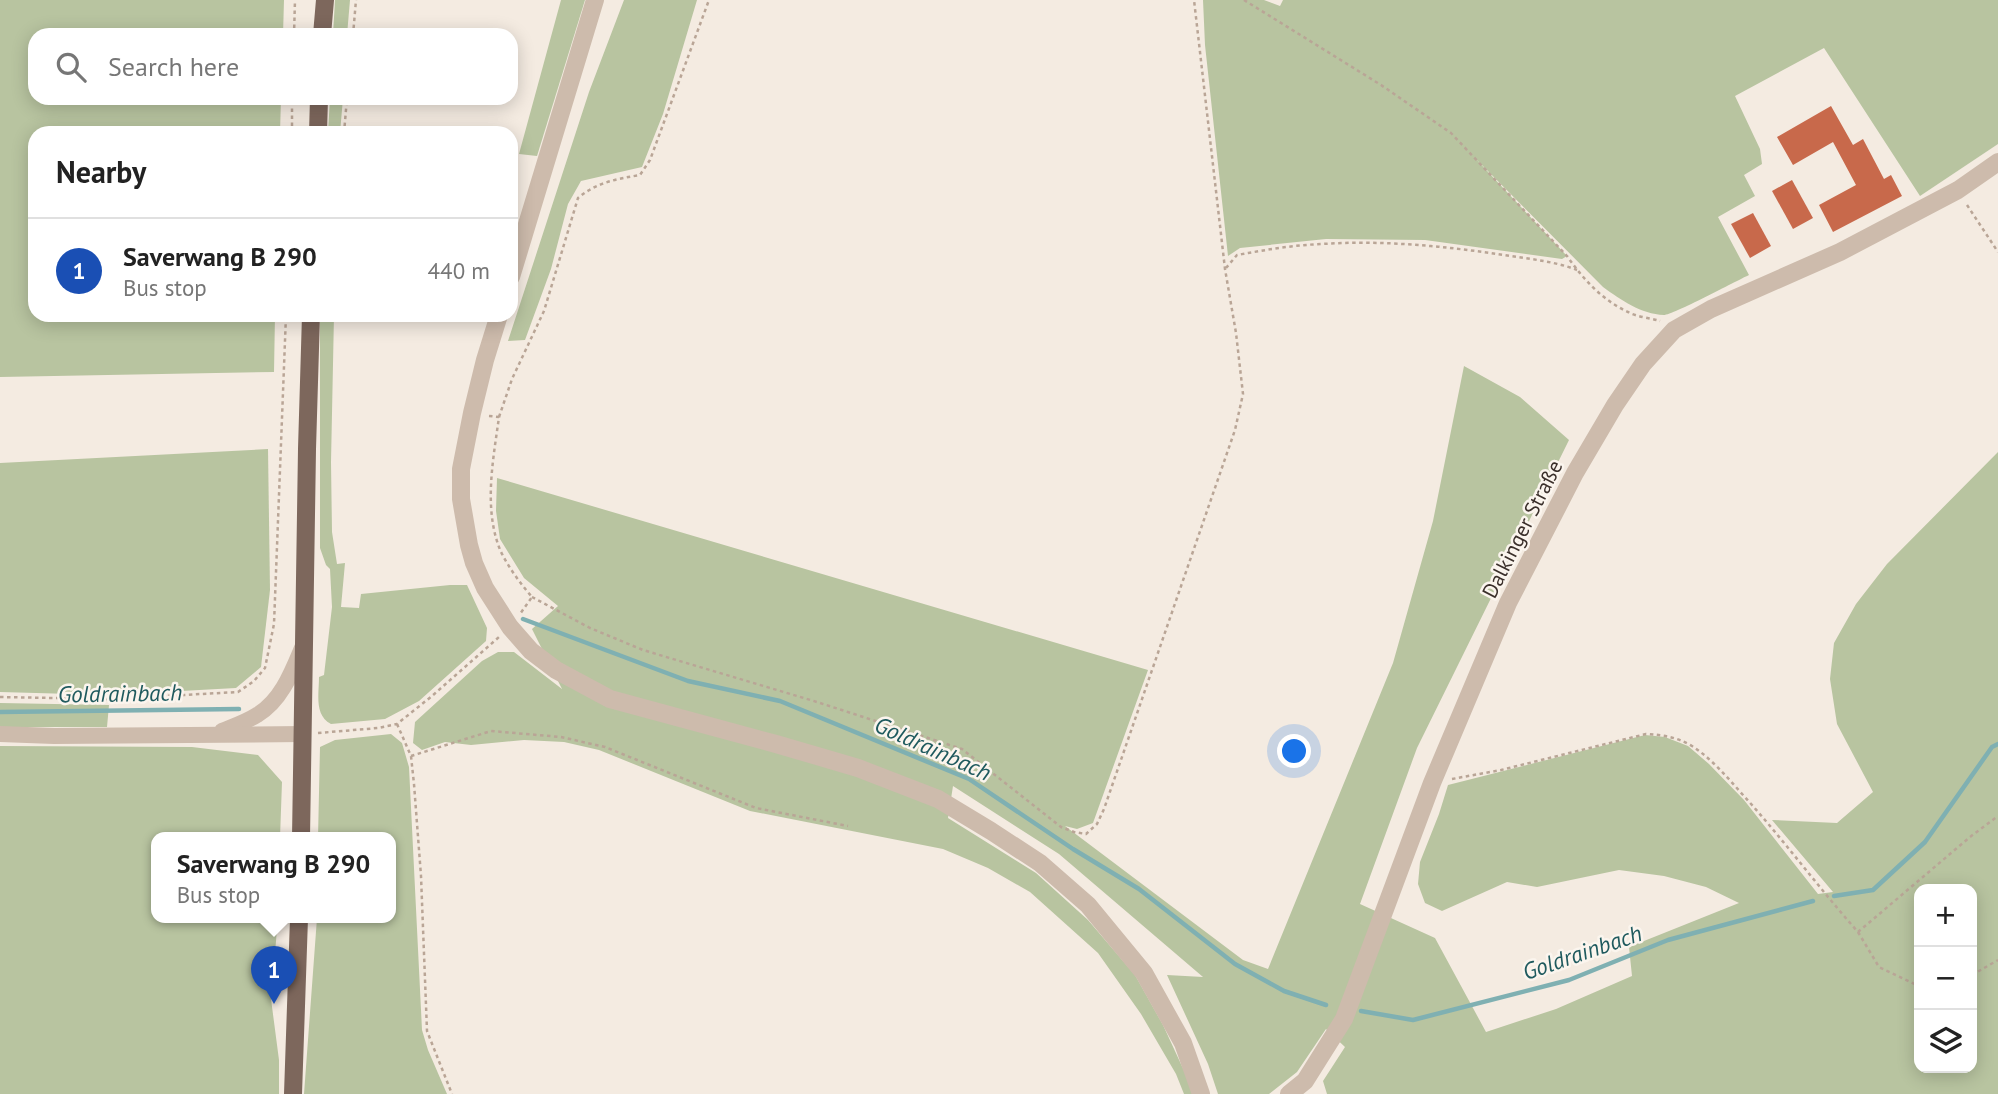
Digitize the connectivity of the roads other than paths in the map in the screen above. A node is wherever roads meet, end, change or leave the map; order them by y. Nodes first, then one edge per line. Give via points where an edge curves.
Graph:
1 (326, 0) edge
2 (595, 0) edge
3 (323, 28) edge
4 (319, 105) edge
5 (318, 126) edge
6 (1998, 162) edge
7 (518, 254) edge
8 (311, 322) edge
9 (497, 322) edge
10 (303, 646) junction
11 (0, 734) edge
12 (217, 734) junction
13 (303, 734) junction
14 (301, 832) edge
15 (299, 923) edge
16 (293, 1094) edge
17 (1200, 1094) edge
18 (1289, 1094) edge

1 - 3 main road
2 - 7 street
4 - 5 main road
6 - 18 street, Dalkinger Straße via 1958,190 1840,252 1674,330 1643,365 1575,473 1508,603 1432,783 1344,1019 1305,1081
8 - 10 main road
9 - 17 street via 472,413 461,469 461,499 469,545 485,588 531,652 610,699 858,768 937,799 992,831 1040,863 1088,905 1144,973 1183,1042
10 - 12 street via 273,702 258,715
10 - 13 main road
11 - 12 street
12 - 13 street
13 - 14 main road
15 - 16 main road

